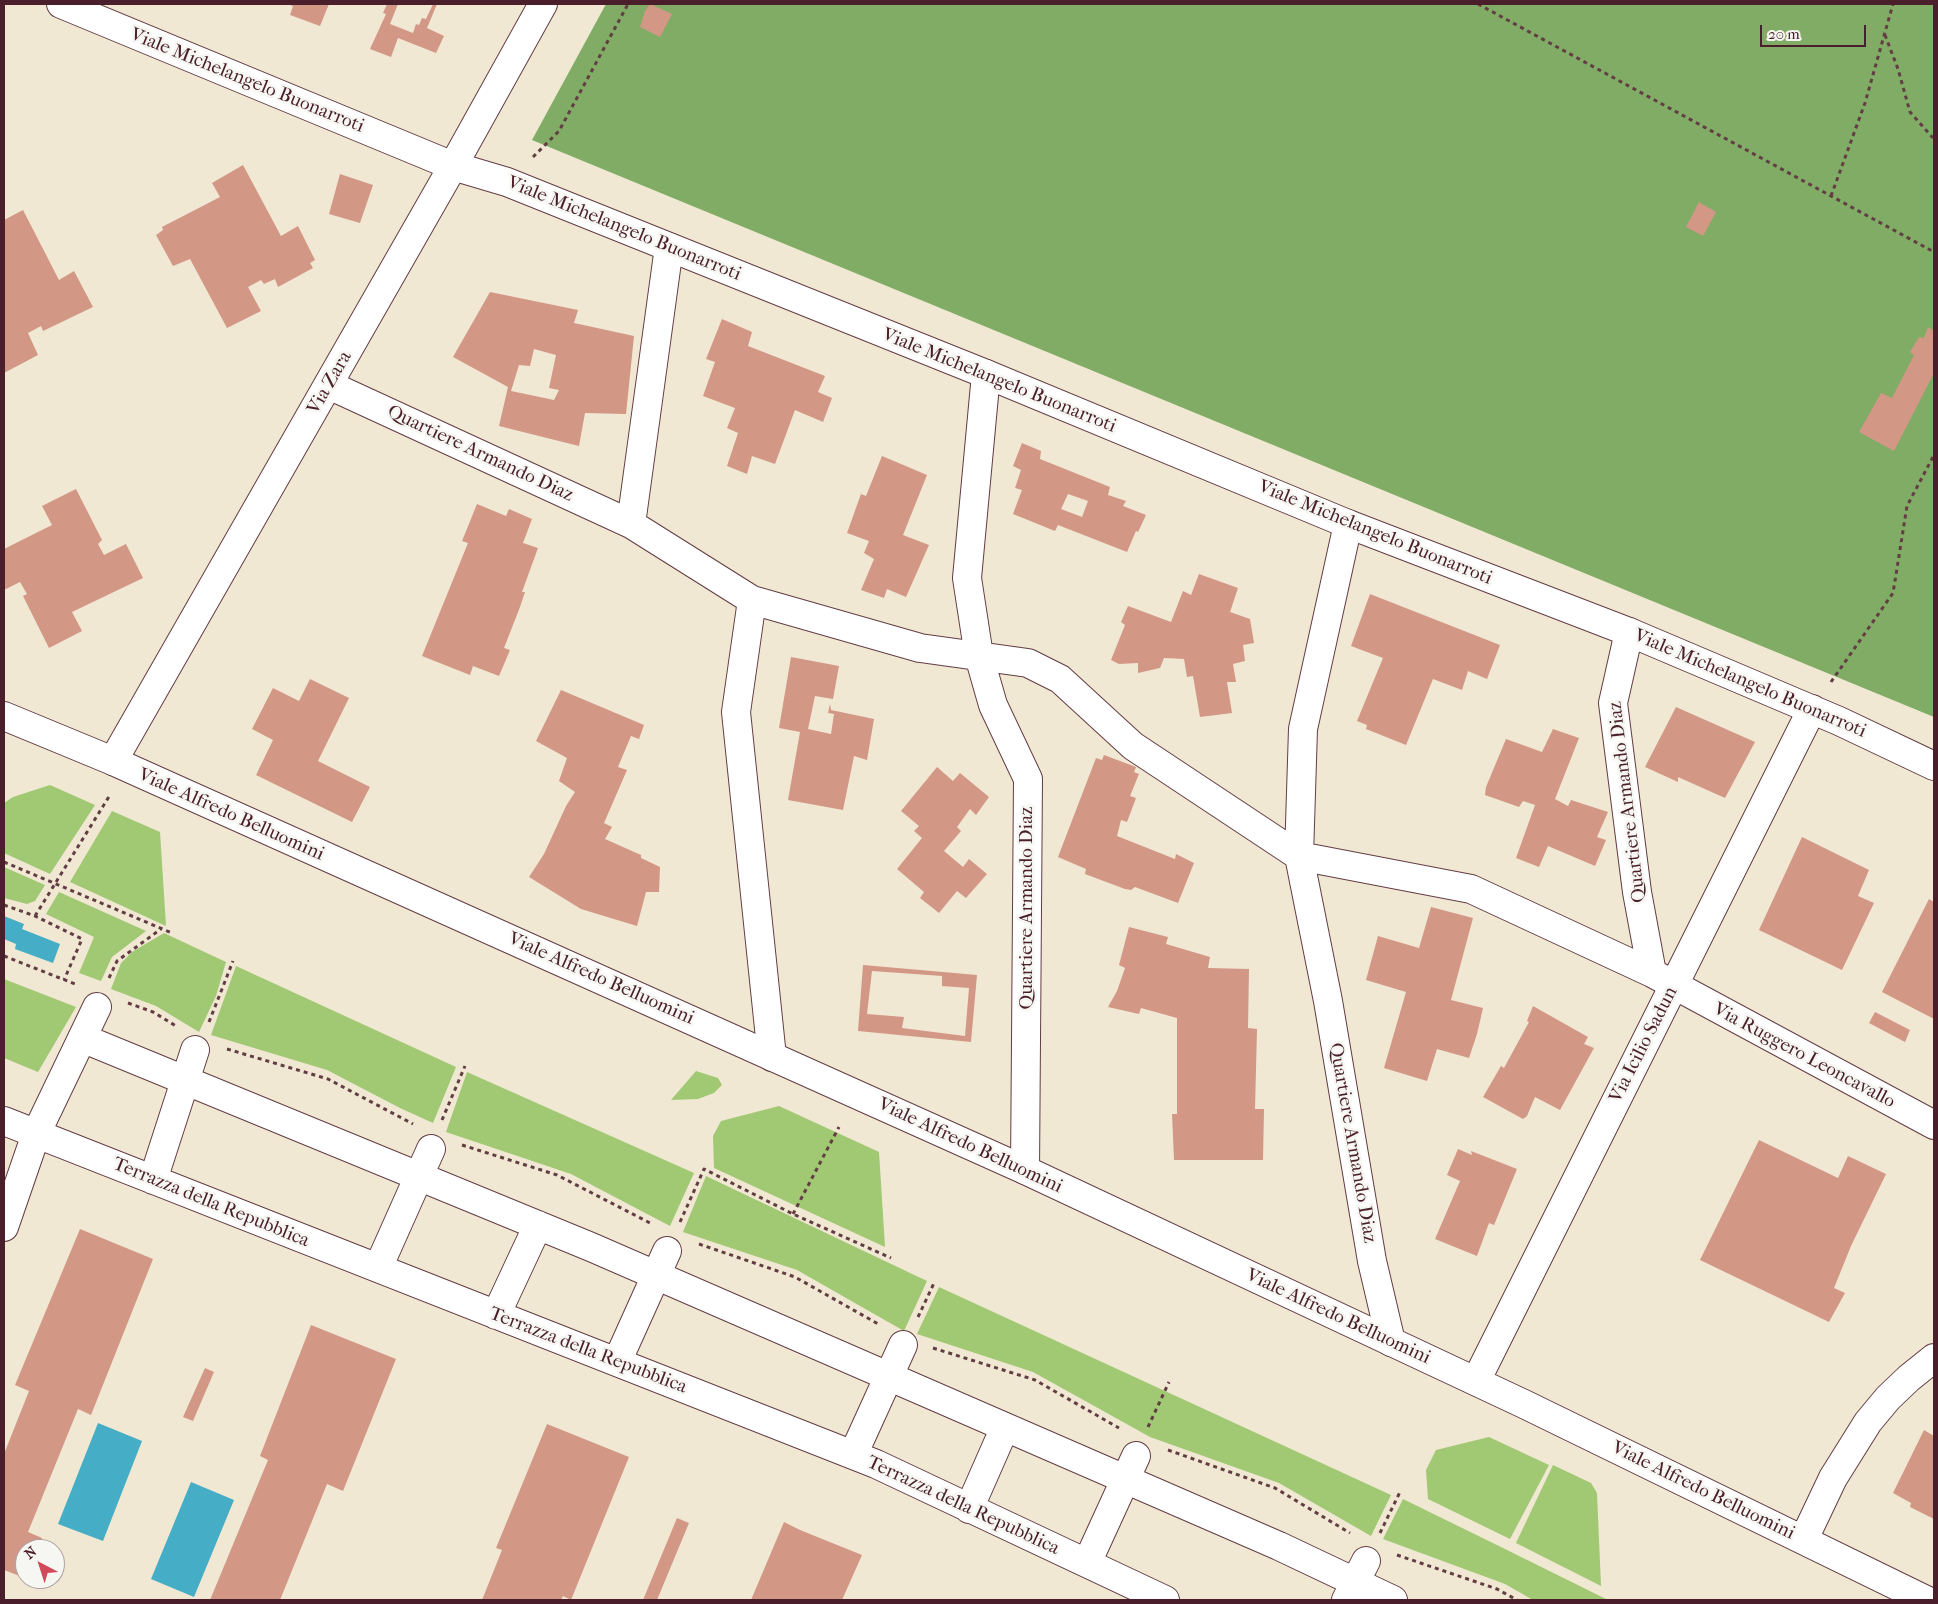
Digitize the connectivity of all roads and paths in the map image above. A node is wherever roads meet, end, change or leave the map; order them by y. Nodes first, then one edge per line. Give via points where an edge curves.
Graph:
1 (61, 4) edge
2 (543, 4) edge
3 (1478, 4) edge
4 (1893, 4) edge
5 (1885, 34) junction
6 (1934, 139) edge
7 (453, 166) junction
8 (1832, 196) junction
9 (668, 247) junction
10 (1934, 252) edge
11 (986, 374) junction
12 (329, 385) junction
13 (1934, 455) edge
14 (631, 524) junction
15 (1348, 524) junction
16 (752, 600) junction
17 (1629, 632) junction
18 (978, 656) junction
19 (1812, 709) junction
20 (4, 716) edge
21 (113, 761) junction
22 (1934, 766) edge
23 (1299, 856) junction
24 (4, 862) edge
25 (4, 905) edge
26 (161, 928) junction
27 (172, 933) dead end
28 (4, 956) edge
29 (233, 960) dead end
30 (64, 980) junction
31 (1663, 980) junction
32 (79, 986) dead end
33 (101, 996) joint
34 (127, 1003) dead end
35 (209, 1023) dead end
36 (177, 1026) dead end
37 (82, 1038) junction
38 (207, 1048) joint
39 (772, 1057) junction
40 (465, 1066) dead end
41 (186, 1080) junction
42 (4, 1121) edge
43 (1934, 1126) edge
44 (840, 1127) dead end
45 (36, 1134) junction
46 (436, 1137) junction
47 (1025, 1170) junction
48 (419, 1176) junction
49 (153, 1180) junction
50 (9, 1182) edge
51 (793, 1214) junction
52 (538, 1225) junction
53 (4, 1227) edge
54 (673, 1237) junction
55 (891, 1258) dead end
56 (378, 1268) junction
57 (655, 1275) junction
58 (935, 1281) dead end
59 (496, 1314) junction
60 (881, 1325) dead end
61 (914, 1338) junction
62 (1391, 1342) junction
63 (1934, 1358) edge
64 (617, 1362) junction
65 (889, 1377) junction
66 (1476, 1381) junction
67 (1169, 1382) dead end
68 (1005, 1427) junction
69 (1125, 1431) dead end
70 (1166, 1450) dead end
71 (853, 1455) junction
72 (1135, 1457) junction
73 (1400, 1492) dead end
74 (969, 1508) junction
75 (1804, 1540) junction
76 (1365, 1562) edge
77 (1087, 1563) junction
78 (1165, 1600) edge
79 (1393, 1600) edge
80 (1517, 1600) edge
81 (1926, 1600) edge

1 - 7 street, Viale Michelangelo Buonarroti
2 - 7 street, Via Zara
3 - 8 path
4 - 5 path
5 - 6 path via 1910,112
5 - 8 path
7 - 9 street, Viale Michelangelo Buonarroti via 507,182
7 - 12 street, Via Zara
8 - 10 path
9 - 11 street, Viale Michelangelo Buonarroti
9 - 14 street
11 - 15 street, Viale Michelangelo Buonarroti
11 - 18 street, Quartiere Armando Diaz via 967,578
12 - 14 street, Quartiere Armando Diaz
12 - 21 street, Via Zara
13 - 19 path via 1907,506 1893,593
14 - 16 street, Quartiere Armando Diaz
15 - 17 street, Viale Michelangelo Buonarroti
15 - 23 street, Quartiere Armando Diaz via 1302,729
16 - 18 street, Quartiere Armando Diaz via 920,648
16 - 39 street via 736,712
17 - 19 street, Viale Michelangelo Buonarroti
17 - 31 street, Quartiere Armando Diaz via 1613,704 1638,892
18 - 23 street, Quartiere Armando Diaz via 1028,663 1060,679 1133,746
18 - 47 street, Quartiere Armando Diaz via 993,705 1028,779
19 - 22 street, Viale Michelangelo Buonarroti
19 - 31 street, Via Icilio Sadun
20 - 21 street, Viale Alfredo Belluomini
21 - 39 street, Viale Alfredo Belluomini
23 - 31 street, Quartiere Armando Diaz via 1471,889
23 - 62 street, Quartiere Armando Diaz via 1328,1000 1372,1261
24 - 26 path
25 - 30 path via 82,939
26 - 27 path
26 - 33 path via 117,961
28 - 30 path
29 - 35 path
30 - 32 path
31 - 43 street, Via Ruggero Leoncavallo
31 - 66 street, Via Icilio Sadun
33 - 37 street
34 - 36 path
37 - 41 street
37 - 45 street
38 - 41 street
38 - 46 path via 328,1079
39 - 47 street, Viale Alfredo Belluomini
40 - 46 path
41 - 48 street
41 - 49 street
42 - 45 street, Terrazza della Repubblica
44 - 51 path
45 - 49 street, Terrazza della Repubblica
45 - 50 street
46 - 48 street
46 - 54 path via 556,1175
47 - 62 street, Viale Alfredo Belluomini
48 - 52 street
48 - 56 street
49 - 56 street, Terrazza della Repubblica
50 - 53 street
51 - 54 path via 704,1169
51 - 55 path
52 - 57 street
52 - 59 street
54 - 57 street
54 - 60 path via 796,1277
56 - 59 street, Terrazza della Repubblica
57 - 64 street
57 - 65 street
58 - 61 path
59 - 64 street, Terrazza della Repubblica
61 - 65 street
61 - 69 path via 1035,1380
62 - 66 street, Viale Alfredo Belluomini
63 - 75 street via 1888,1398 1868,1422 1833,1478
64 - 71 street, Terrazza della Repubblica
65 - 68 street
65 - 71 street
66 - 75 street, Viale Alfredo Belluomini
67 - 72 path
68 - 72 street
68 - 74 street
70 - 76 path via 1275,1488
71 - 74 street, Terrazza della Repubblica
72 - 76 street via 1279,1546
72 - 77 street
73 - 76 path
74 - 77 street, Terrazza della Repubblica
75 - 81 street, Viale Alfredo Belluomini
76 - 79 street
76 - 80 path via 1497,1589
77 - 78 street, Terrazza della Repubblica

